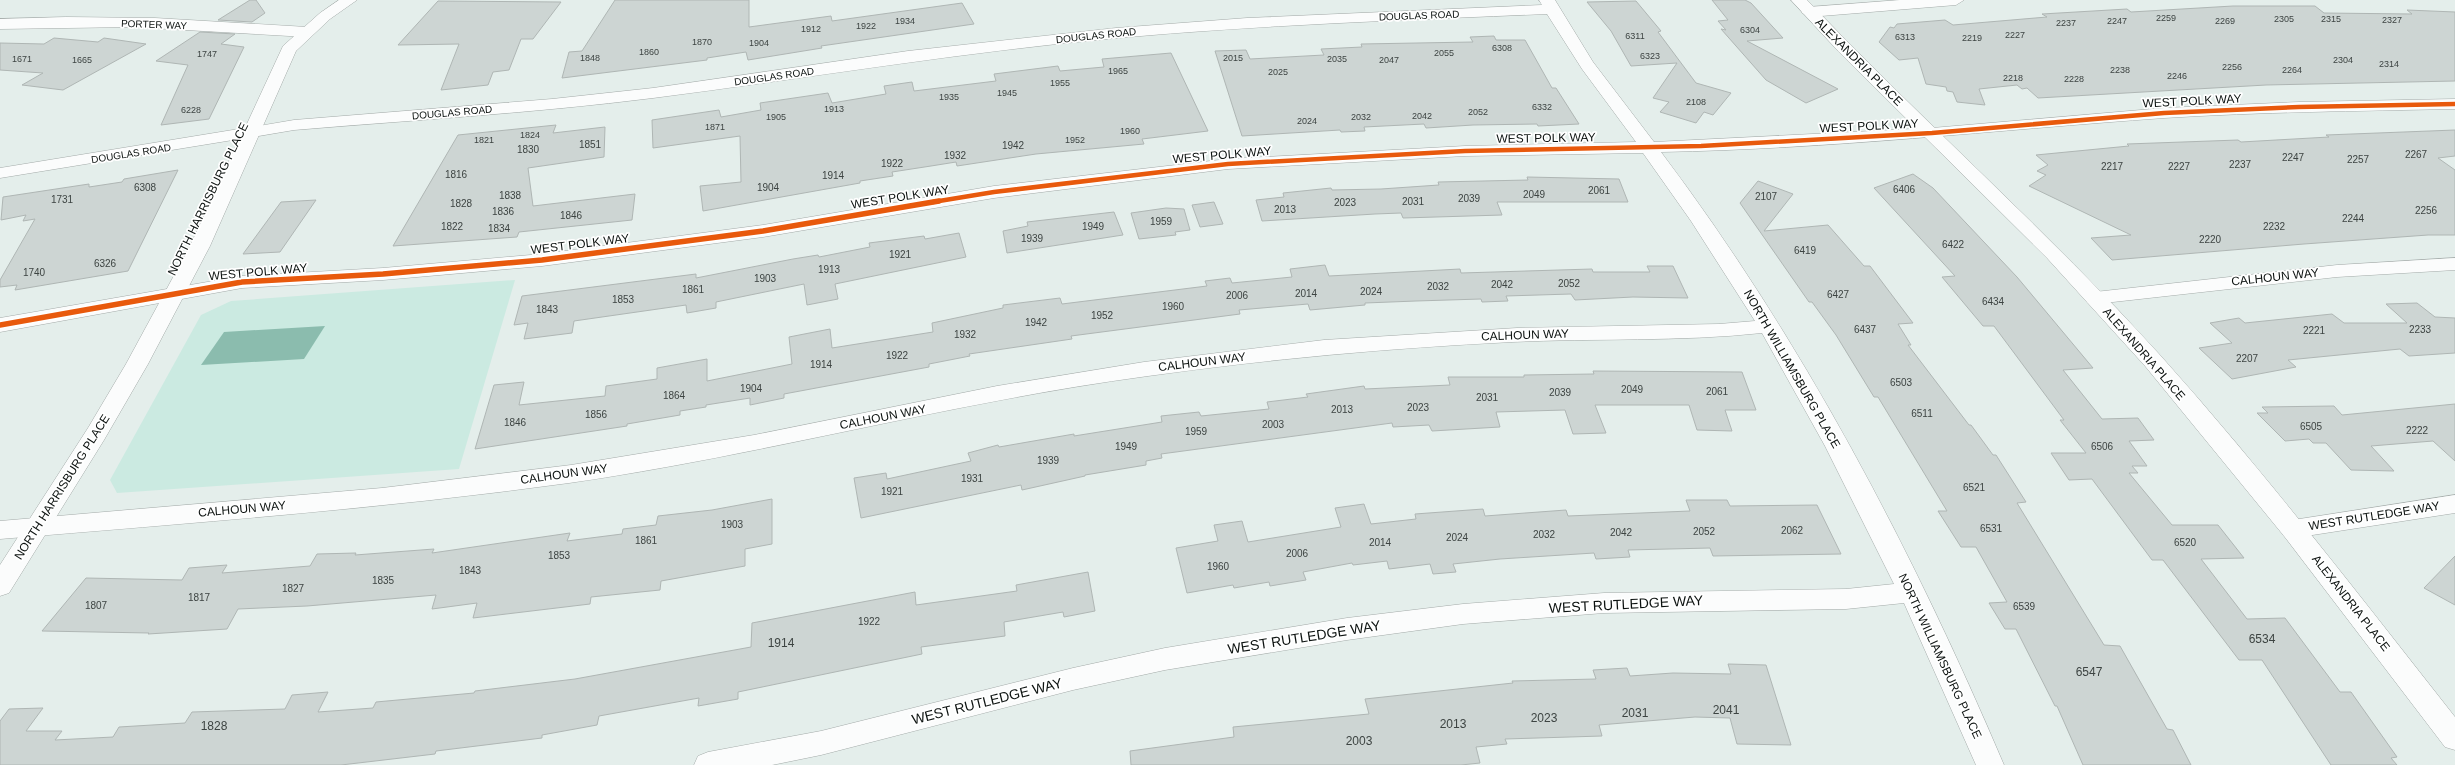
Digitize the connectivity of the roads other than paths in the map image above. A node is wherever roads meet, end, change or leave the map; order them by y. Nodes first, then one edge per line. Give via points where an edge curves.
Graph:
1 (350, 0) edge
2 (1956, 0) edge
3 (1549, 5) edge
4 (1804, 6) edge
5 (0, 24) edge
6 (307, 32) junction
7 (2455, 104) edge
8 (253, 132) junction
9 (1932, 133) junction
10 (1647, 147) junction
11 (0, 173) edge
12 (2455, 264) edge
13 (175, 292) junction
14 (2095, 298) junction
15 (0, 325) edge
16 (1768, 326) junction
17 (2455, 504) edge
18 (39, 526) junction
19 (2293, 529) junction
20 (0, 530) edge
21 (0, 586) edge
22 (1911, 592) junction
23 (2455, 738) edge
24 (708, 765) edge
25 (1990, 765) edge

1 - 6 street, NORTH HARRISBURG PLACE via 325,16
2 - 4 street
3 - 8 street, DOUGLAS ROAD via 1116,33 916,55 653,93 294,125
3 - 10 street, NORTH WILLIAMSBURG PLACE via 1578,52
4 - 9 street, ALEXANDRIA PLACE
5 - 6 street, PORTER WAY via 119,22 259,32
6 - 8 street, NORTH HARRISBURG PLACE via 290,49
7 - 9 street, WEST POLK WAY via 2299,107 2164,114
8 - 11 street, DOUGLAS ROAD
8 - 13 street, NORTH HARRISBURG PLACE via 200,246
9 - 10 street, WEST POLK WAY
9 - 14 street, ALEXANDRIA PLACE
10 - 13 street, WEST POLK WAY via 1457,151 1228,164 994,192 672,244 518,262 383,274 242,282
10 - 16 street, NORTH WILLIAMSBURG PLACE via 1665,169 1737,275
12 - 14 street, CALHOUN WAY via 2329,272
13 - 15 street, WEST POLK WAY
13 - 18 street, NORTH HARRISBURG PLACE via 100,428
14 - 19 street, ALEXANDRIA PLACE via 2152,361
16 - 18 street, CALHOUN WAY via 1719,331 1517,335 1316,348 1136,370 996,394 754,443 571,474 382,497
16 - 22 street, NORTH WILLIAMSBURG PLACE via 1854,477
17 - 19 street, WEST RUTLEDGE WAY
18 - 20 street, CALHOUN WAY
18 - 21 street, NORTH HARRISBURG PLACE
19 - 23 street, ALEXANDRIA PLACE
22 - 24 street, WEST RUTLEDGE WAY via 1846,599 1604,603 1464,614 1347,629 1157,661 1073,679 821,743
22 - 25 street, NORTH WILLIAMSBURG PLACE

